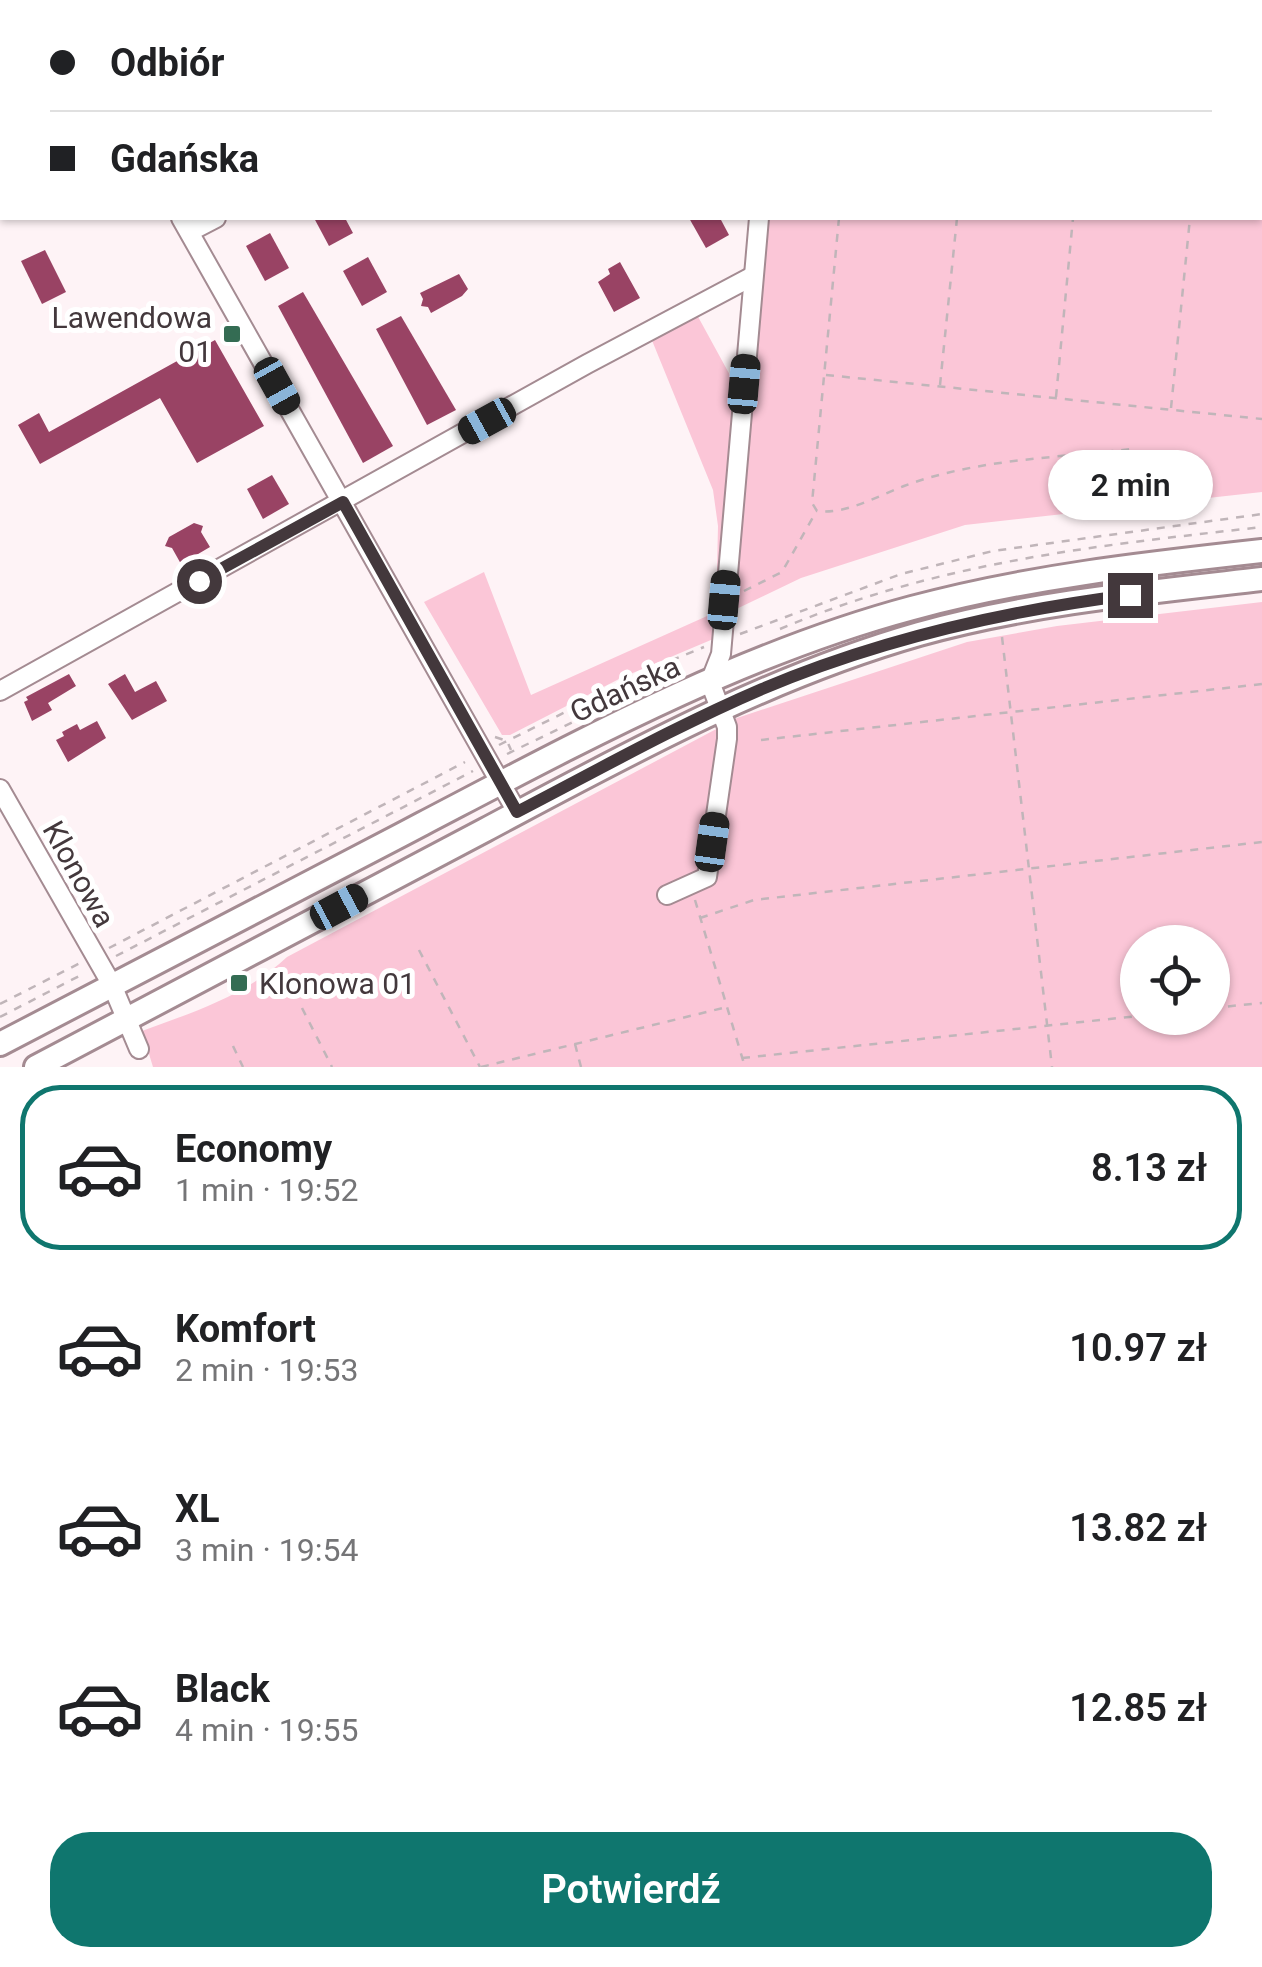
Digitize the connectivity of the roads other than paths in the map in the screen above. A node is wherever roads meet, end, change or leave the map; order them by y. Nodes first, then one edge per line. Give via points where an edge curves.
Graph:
1 (759, 220) edge
2 (186, 224) edge
3 (754, 276) junction
4 (343, 502) junction
5 (1262, 551) edge
6 (1262, 578) edge
7 (710, 682) junction
8 (0, 691) edge
9 (720, 708) junction
10 (496, 772) junction
11 (0, 789) edge
12 (517, 812) junction
13 (667, 896) dead end
14 (106, 975) junction
15 (128, 1018) junction
16 (0, 1044) edge
17 (139, 1049) dead end
18 (36, 1067) edge

1 - 3 street
2 - 4 street
3 - 4 street
3 - 7 street via 720,654
4 - 8 street
4 - 10 street
5 - 7 main road, Gdańska via 982,591 892,614
6 - 9 main road, Gdańska via 1100,599 920,634
7 - 9 street
7 - 10 main road, Gdańska
9 - 12 main road, Gdańska
9 - 13 street via 727,739 707,876
10 - 12 street
10 - 14 main road, Gdańska
11 - 14 street, Klonowa
12 - 15 main road, Gdańska
14 - 15 street
14 - 16 main road, Gdańska
15 - 17 street
15 - 18 main road, Gdańska

